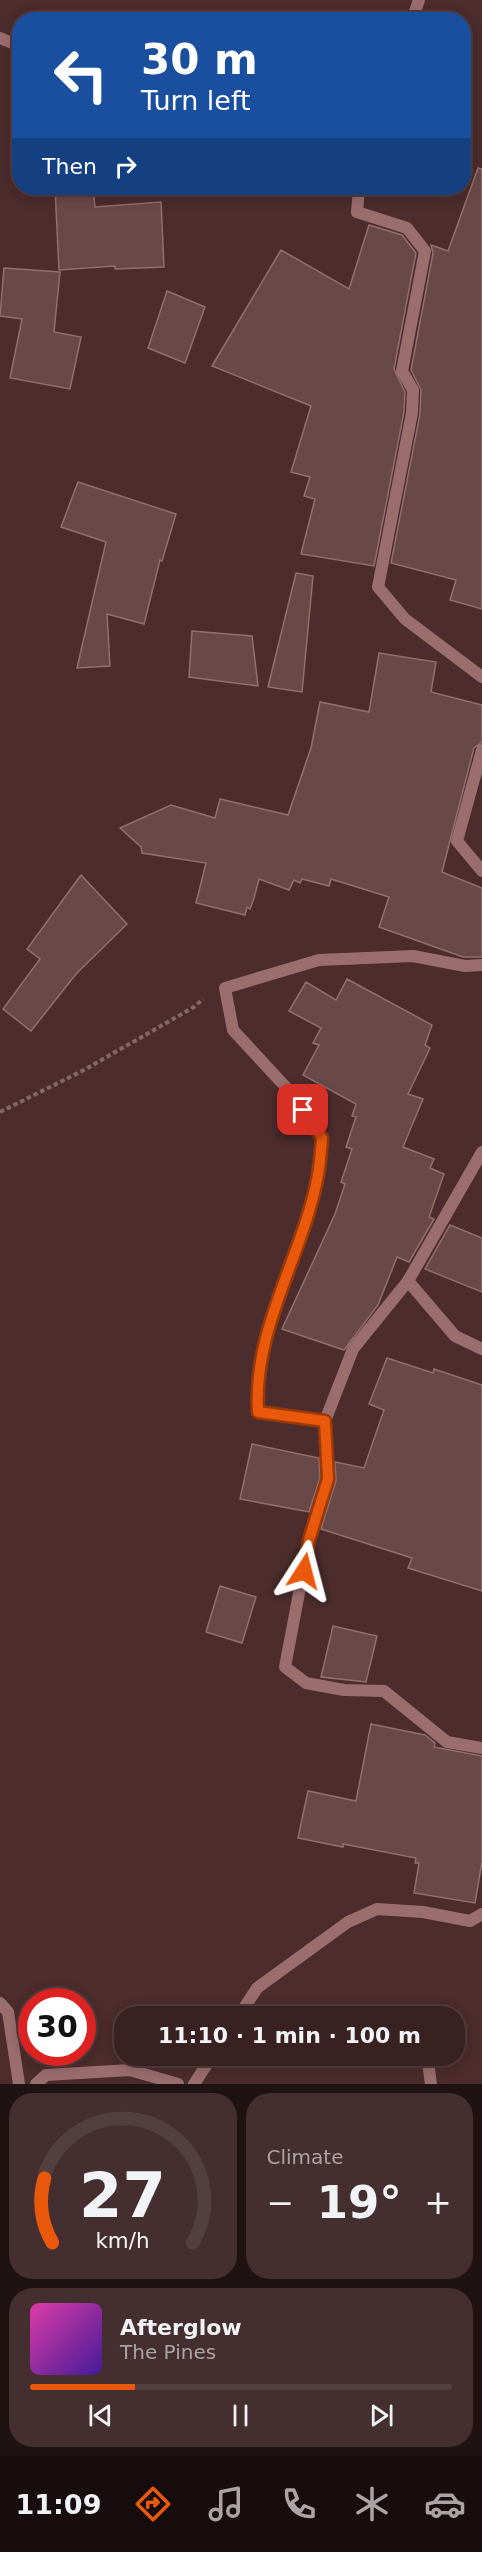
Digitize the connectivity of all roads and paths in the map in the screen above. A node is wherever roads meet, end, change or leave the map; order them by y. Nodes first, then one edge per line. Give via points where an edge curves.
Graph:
1 (358, 195) edge
2 (482, 677) edge
3 (482, 750) edge
4 (482, 871) edge
5 (482, 964) edge
6 (225, 988) junction
7 (0, 1112) edge
8 (482, 1152) edge
9 (408, 1281) junction
10 (482, 1349) edge
11 (325, 1421) junction
12 (482, 1748) edge
13 (482, 1914) edge
14 (0, 2003) edge
15 (245, 2006) edge
16 (206, 2066) edge
17 (429, 2066) edge
18 (19, 2084) edge
19 (36, 2084) edge
20 (178, 2084) edge
21 (194, 2084) edge
22 (431, 2084) edge

1 - 2 street via 357,212 407,228 425,251 402,371 413,390 412,413 378,587 405,619
3 - 4 street via 457,841
5 - 6 street via 465,966 413,956 319,960
6 - 7 path via 84,1070
6 - 11 street via 233,1030 294,1096 322,1138 309,1208 265,1335 257,1389 258,1412
8 - 9 street
9 - 10 street via 455,1336
9 - 11 street via 353,1349
11 - 12 street via 328,1479 309,1540 285,1667 306,1683 344,1690 384,1691 447,1742
13 - 15 street via 470,1921 377,1909 348,1922 257,1988
14 - 18 street via 8,2012
16 - 21 street
17 - 22 street
19 - 20 street via 46,2075 130,2070

